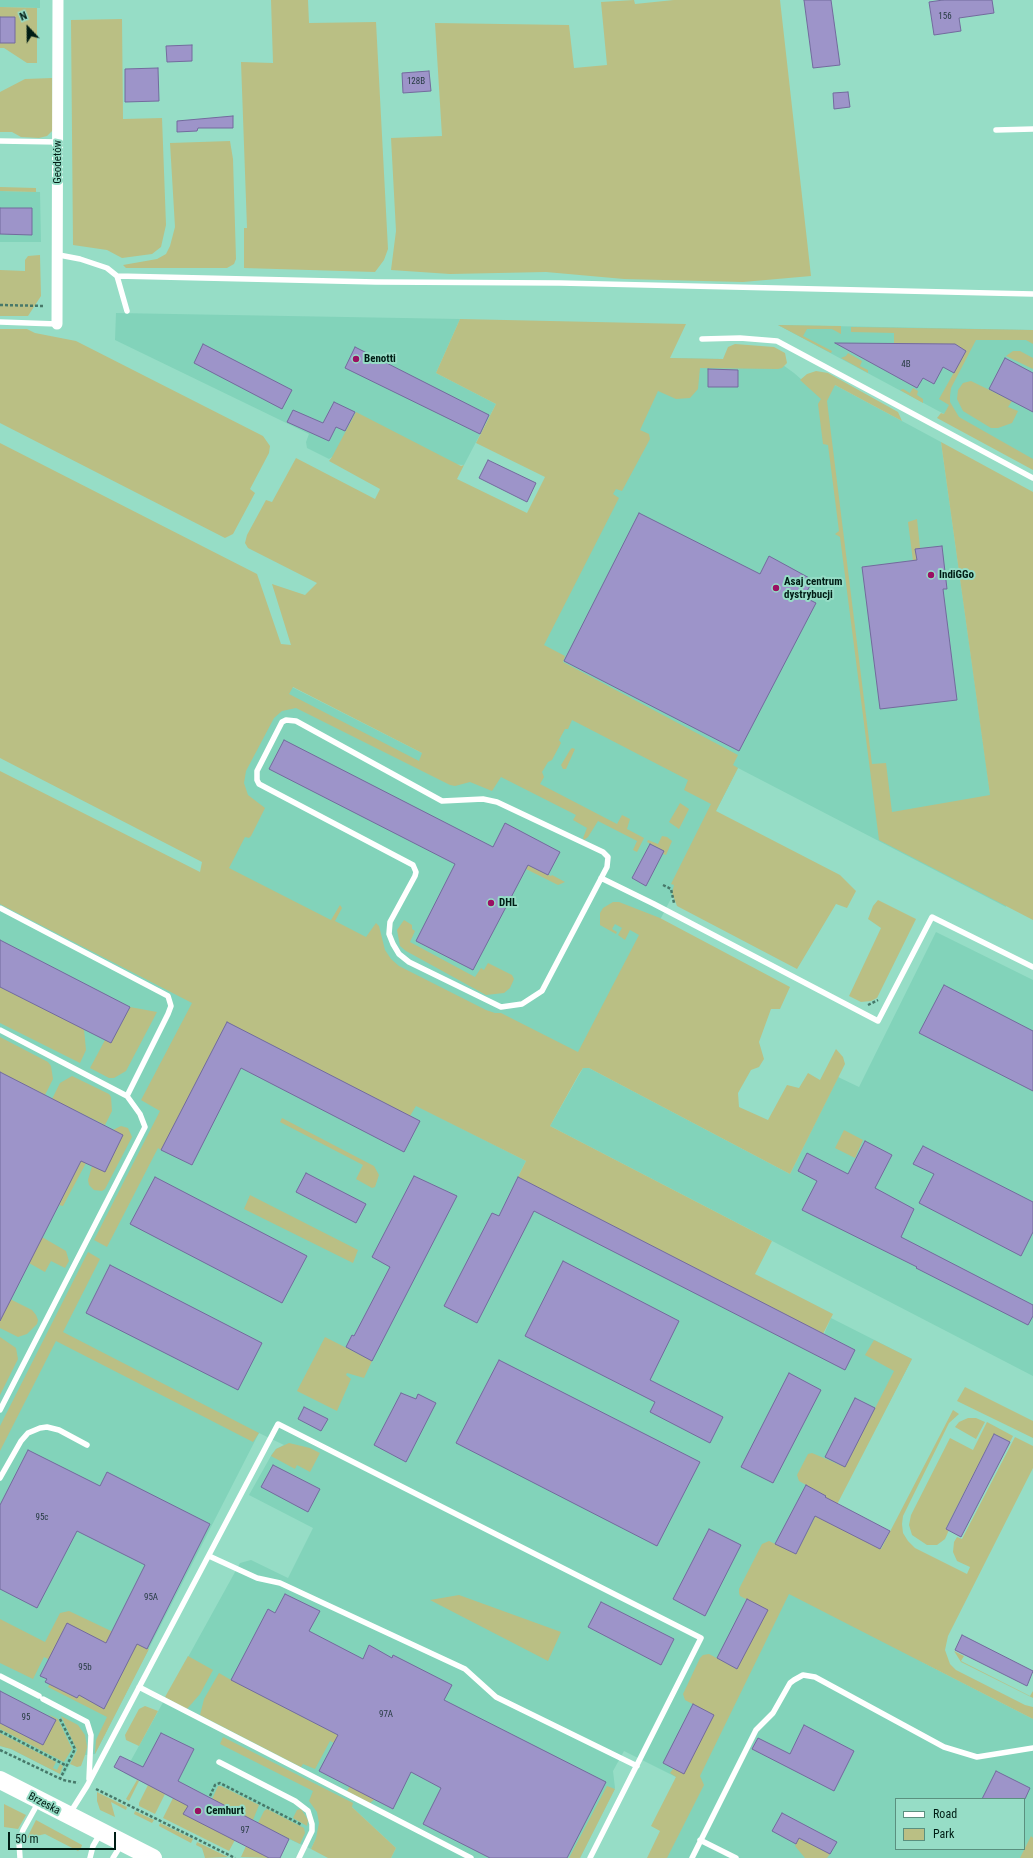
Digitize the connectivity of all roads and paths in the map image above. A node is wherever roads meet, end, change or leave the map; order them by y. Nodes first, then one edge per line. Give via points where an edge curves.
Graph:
1 (58, 0) edge
2 (1033, 129) edge
3 (996, 130) dead end
4 (0, 141) edge
5 (58, 142) junction
6 (59, 255) junction
7 (117, 276) junction
8 (1033, 294) edge
9 (0, 305) edge
10 (58, 306) junction
11 (127, 311) dead end
12 (0, 322) edge
13 (57, 324) joint
14 (702, 339) dead end
15 (1033, 478) edge
16 (601, 878) junction
17 (663, 885) dead end
18 (675, 906) dead end
19 (0, 908) edge
20 (1033, 967) edge
21 (882, 997) dead end
22 (864, 1005) dead end
23 (0, 1030) edge
24 (127, 1096) junction
25 (0, 1410) edge
26 (87, 1445) dead end
27 (0, 1478) edge
28 (209, 1556) junction
29 (0, 1676) edge
30 (139, 1687) junction
31 (58, 1717) dead end
32 (0, 1731) edge
33 (1033, 1748) edge
34 (0, 1750) edge
35 (219, 1762) dead end
36 (67, 1766) junction
37 (638, 1766) junction
38 (60, 1779) junction
39 (0, 1780) edge
40 (88, 1784) junction
41 (210, 1796) dead end
42 (39, 1801) junction
43 (68, 1816) junction
44 (312, 1830) junction
45 (101, 1832) junction
46 (700, 1840) junction
47 (123, 1843) junction
48 (20, 1858) edge
49 (90, 1858) edge
50 (113, 1858) edge
51 (153, 1858) edge
52 (235, 1858) edge
53 (299, 1858) edge
54 (471, 1858) edge
55 (590, 1858) edge
56 (692, 1858) edge
57 (736, 1858) edge

1 - 5 street, Geodetów
2 - 3 lane
4 - 5 lane
5 - 6 street, Geodetów
6 - 7 lane via 107,268
6 - 10 street, Geodetów
7 - 8 lane
7 - 11 lane
9 - 10 path
10 - 13 street, Geodetów
12 - 13 lane
14 - 15 lane via 740,338 777,341
16 - 16 lane via 542,992 522,1004 495,1005 408,962 393,944 390,922 415,876 413,865 259,784 257,771 282,722 296,721 442,801 483,799 497,802 602,852 608,857 608,862
16 - 20 lane via 878,1021 932,917
17 - 18 path via 671,889
19 - 24 lane via 168,996 171,1006 168,1014
21 - 22 path
23 - 24 lane
24 - 25 lane via 140,1114 145,1127
26 - 27 lane via 59,1430 40,1428 28,1433 20,1441
28 - 30 lane
28 - 37 lane via 257,1578 280,1583 466,1669 496,1697
28 - 37 lane via 278,1424 701,1638
29 - 40 lane via 87,1722 91,1735
30 - 40 lane
30 - 54 lane
31 - 36 path via 75,1749
32 - 36 path
33 - 46 lane via 977,1757 944,1747 815,1677 803,1675 790,1683 773,1714 756,1730
34 - 38 path
35 - 44 lane via 305,1807 310,1816
36 - 38 path
37 - 55 lane
38 - 40 path
39 - 42 main road, Brzeska
40 - 43 lane
40 - 52 path
41 - 44 path via 215,1785 220,1783
42 - 43 main road, Brzeska
42 - 48 lane via 19,1842
43 - 45 main road, Brzeska
44 - 53 lane
45 - 47 main road, Brzeska
45 - 49 lane via 92,1846
46 - 56 lane
46 - 57 lane
47 - 50 lane
47 - 51 main road, Brzeska

